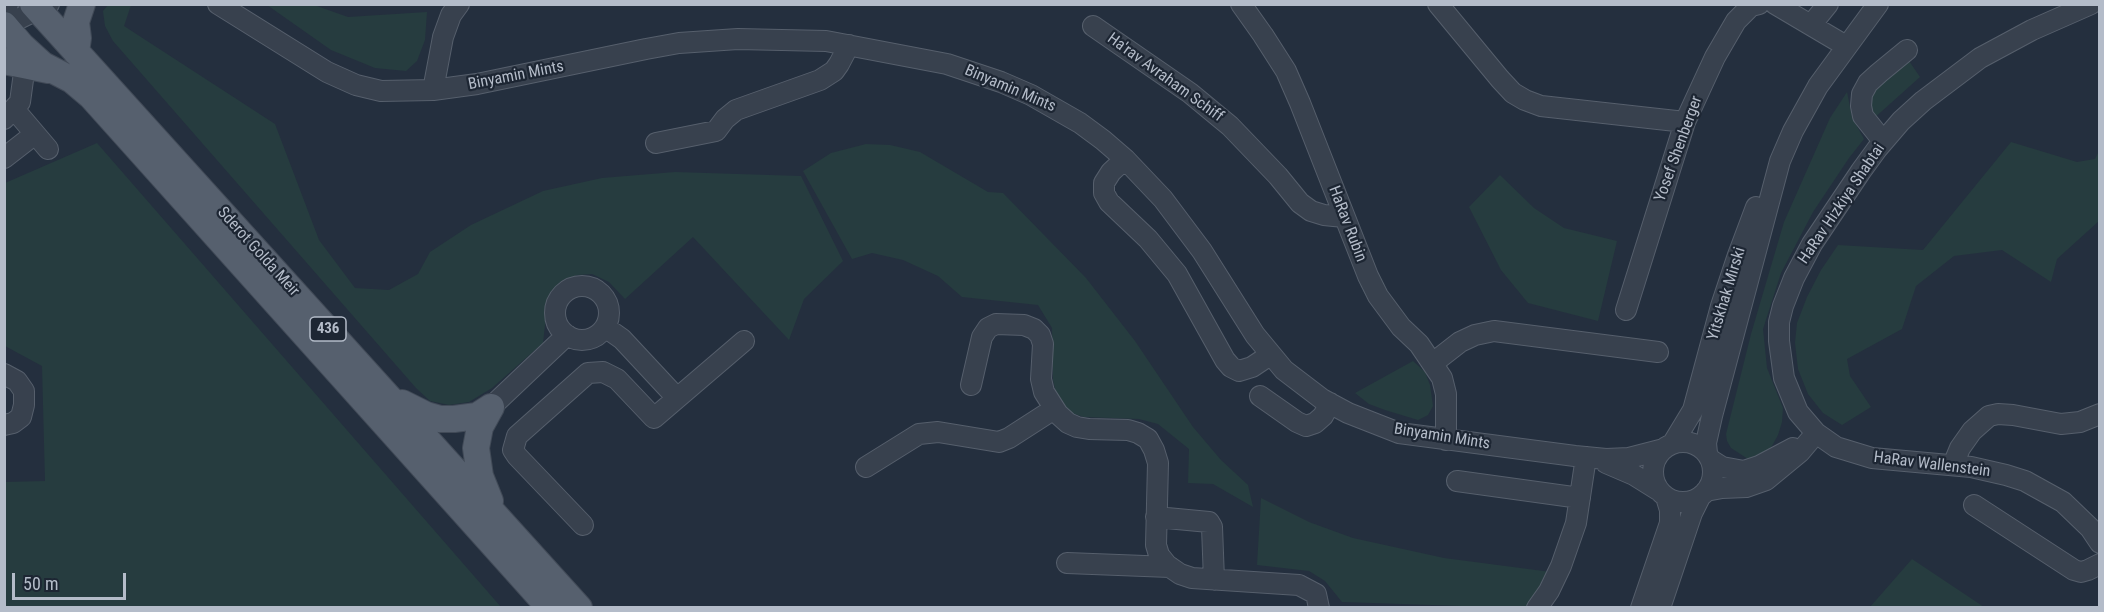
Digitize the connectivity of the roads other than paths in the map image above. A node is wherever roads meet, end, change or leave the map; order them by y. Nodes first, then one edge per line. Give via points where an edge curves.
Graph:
1 (9, 4) edge
2 (82, 4) edge
3 (218, 4) edge
4 (239, 4) edge
5 (459, 4) edge
6 (1241, 4) edge
7 (1438, 4) edge
8 (1759, 4) edge
9 (1775, 4) edge
10 (1828, 4) edge
11 (1878, 4) edge
12 (2091, 4) edge
13 (40, 6) edge
14 (4, 7) edge
15 (1811, 25) junction
16 (5, 26) edge
17 (1093, 26) dead end
18 (849, 45) junction
19 (1846, 46) junction
20 (1907, 51) dead end
21 (76, 52) junction
22 (307, 60) junction
23 (15, 63) edge
24 (53, 71) junction
25 (433, 90) junction
26 (9, 114) edge
27 (1685, 122) junction
28 (1883, 141) junction
29 (656, 143) dead end
30 (1787, 146) junction
31 (4, 158) edge
32 (1125, 159) junction
33 (1344, 216) junction
34 (1626, 310) dead end
35 (605, 327) junction
36 (567, 335) junction
37 (744, 341) dead end
38 (1658, 351) dead end
39 (1270, 355) junction
40 (1433, 363) junction
41 (11, 378) edge
42 (971, 385) dead end
43 (385, 392) junction
44 (1260, 396) dead end
45 (677, 398) junction
46 (1330, 403) junction
47 (491, 407) junction
48 (1054, 409) junction
49 (2100, 414) edge
50 (4, 425) edge
51 (1816, 433) junction
52 (1446, 440) junction
53 (1668, 446) junction
54 (1709, 456) junction
55 (1586, 457) junction
56 (1953, 465) junction
57 (866, 467) dead end
58 (1457, 481) dead end
59 (1662, 494) junction
60 (1703, 494) junction
61 (1580, 498) junction
62 (1974, 505) dead end
63 (496, 515) junction
64 (1156, 517) junction
65 (583, 525) dead end
66 (2096, 530) edge
67 (1067, 563) dead end
68 (2100, 564) edge
69 (1170, 567) junction
70 (1214, 580) junction
71 (550, 608) edge
72 (579, 608) edge
73 (1319, 608) edge
74 (1537, 608) edge
75 (1641, 608) edge
76 (1660, 608) edge

1 - 14 street
2 - 21 main road via 76,22
3 - 22 street, Binyamin Mints
4 - 22 street, Binyamin Mints
5 - 25 street via 443,37
6 - 33 street, HaRav Rubin via 1286,71
7 - 27 street via 1512,93 1525,100 1541,106
8 - 27 street, Yosef Shenberger via 1751,6 1736,21
9 - 15 street
10 - 15 street
11 - 19 street, Yitskhak Mirski
12 - 28 street, HaRav Hizkiya Shabtai via 1980,58 1923,100
13 - 16 street
13 - 21 main road, Sderot Golda Meir / 436
15 - 19 street
16 - 24 main road, Sderot Golda Meir / 436 via 32,56
17 - 33 street, Ha'rav Avraham Schiff via 1190,93 1230,126 1305,207 1324,215
18 - 25 street, Binyamin Mints via 770,38 679,43 499,81
18 - 29 street via 834,71 820,80 736,110 716,131
18 - 32 street, Binyamin Mints via 947,64 1001,82 1080,123
19 - 30 street, Yitskhak Mirski via 1818,86
20 - 28 street via 1868,83 1862,94 1863,116
21 - 43 main road, Sderot Golda Meir / 436
22 - 25 street, Binyamin Mints via 356,85 381,91
23 - 24 main road
23 - 26 street via 20,102
24 - 71 main road, Sderot Golda Meir / 436 via 72,80 90,96
26 - 31 street via 42,141
27 - 34 street, Yosef Shenberger
28 - 51 street, HaRav Hizkiya Shabtai via 1812,244 1794,278 1779,322 1784,378 1798,412
30 - 53 street, Yitskhak Mirski via 1751,219 1721,306 1693,410
30 - 54 street, Yitskhak Mirski via 1771,192 1708,434
32 - 39 street, Binyamin Mints via 1163,199 1202,251
32 - 39 street via 1104,183 1104,193 1177,274 1225,360 1239,371
33 - 40 street, HaRav Rubin via 1378,296
35 - 36 street via 596,337 582,340
35 - 36 street via 610,313 606,300 601,293 584,286 570,289 557,302 556,321
35 - 45 street via 622,339
36 - 47 street
37 - 45 street
38 - 40 street via 1494,331 1460,342
39 - 46 street, Binyamin Mints via 1301,384
40 - 52 street, HaRav Rubin via 1446,394
41 - 50 street via 24,391 24,405 21,417
42 - 48 street via 982,337 988,328 996,324 1024,326 1040,335 1044,392
43 - 47 main road via 414,410 440,419 477,416
43 - 63 main road, Sderot Golda Meir / 436
44 - 46 street via 1306,426 1323,416
45 - 65 street via 654,418 617,379 603,372 588,373 517,436 513,444 517,456
46 - 52 street, Binyamin Mints via 1399,433
47 - 63 main road via 480,427 476,448 480,476
48 - 57 street via 999,442 938,432 919,434
48 - 64 street via 1077,427 1128,430 1148,439 1158,463
49 - 56 street via 2061,424 2013,415 1989,416 1965,440
51 - 54 street via 1750,470 1730,470
51 - 56 street, HaRav Wallenstein via 1836,447 1872,458
51 - 60 street via 1793,459 1766,480
52 - 55 street, Binyamin Mints
53 - 54 street via 1691,443
53 - 55 street, Binyamin Mints via 1629,458
53 - 59 street via 1658,455 1652,473
54 - 60 street via 1713,476
55 - 59 street, Binyamin Mints via 1617,467
55 - 61 street
56 - 66 street, HaRav Wallenstein via 2025,481 2063,502
58 - 61 street
59 - 60 street via 1683,503
59 - 75 street via 1671,510 1670,523
60 - 76 street via 1692,513
61 - 74 street via 1561,566
62 - 68 street via 2074,570 2081,572
63 - 72 main road, Sderot Golda Meir / 436
64 - 69 street via 1156,545
64 - 70 street via 1209,522
67 - 69 street
69 - 70 street via 1192,578
70 - 73 street via 1299,585 1316,594

